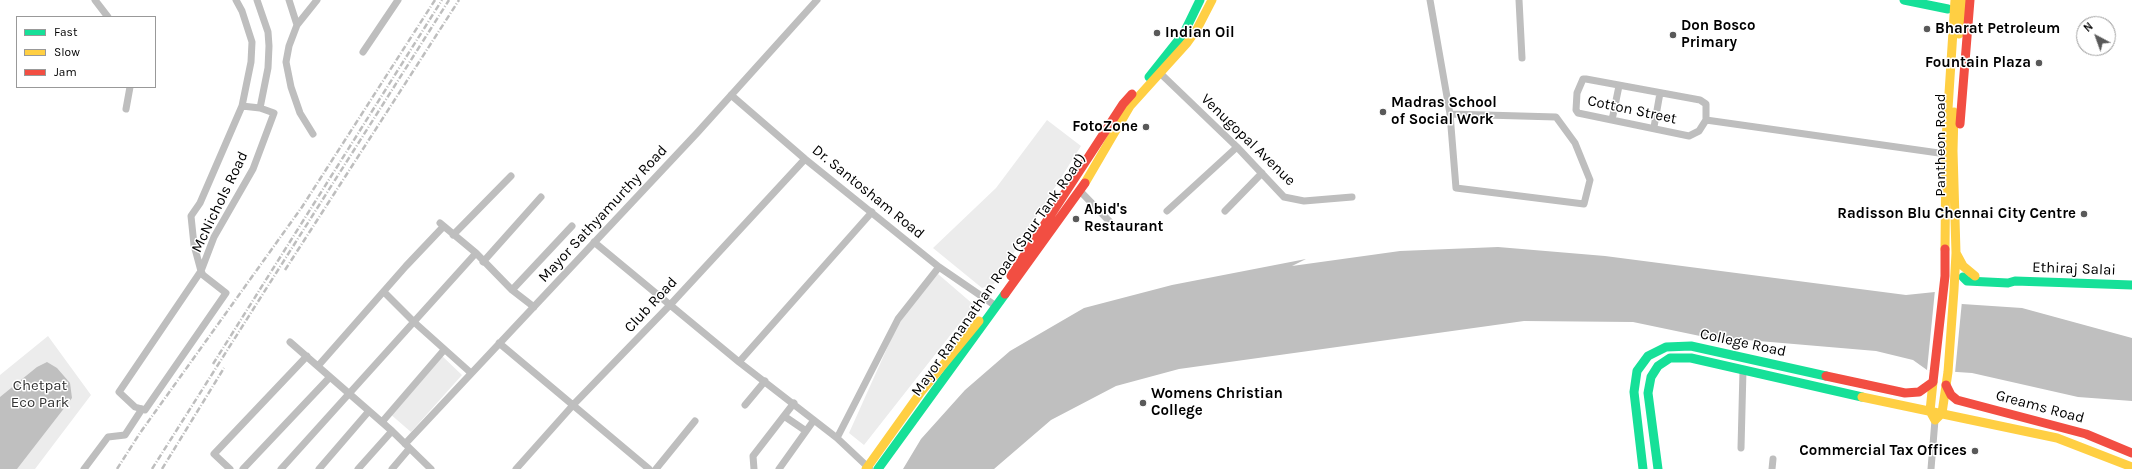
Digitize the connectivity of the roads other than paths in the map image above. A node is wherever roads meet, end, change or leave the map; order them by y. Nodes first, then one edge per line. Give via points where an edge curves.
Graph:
1 (95, 0) edge
2 (236, 0) edge
3 (257, 0) edge
4 (289, 0) edge
5 (316, 0) edge
6 (398, 0) edge
7 (817, 0) edge
8 (1200, 0) edge
9 (1212, 0) edge
10 (1430, 0) edge
11 (1519, 0) edge
12 (1904, 0) edge
13 (1955, 0) edge
14 (1962, 0) edge
15 (1970, 0) edge
16 (1949, 5) edge
17 (107, 16) edge
18 (297, 24) junction
19 (364, 52) dead end
20 (1522, 58) dead end
21 (1161, 74) junction
22 (1619, 86) junction
23 (130, 88) edge
24 (1660, 94) junction
25 (731, 95) junction
26 (242, 106) junction
27 (260, 108) junction
28 (126, 109) dead end
29 (1450, 114) junction
30 (1612, 120) junction
31 (1706, 120) junction
32 (1654, 127) junction
33 (313, 134) dead end
34 (1950, 140) junction
35 (1237, 147) junction
36 (1948, 152) junction
37 (804, 159) junction
38 (1262, 173) junction
39 (511, 176) dead end
40 (1080, 190) junction
41 (541, 197) dead end
42 (1352, 197) dead end
43 (1225, 211) dead end
44 (872, 212) junction
45 (1167, 212) dead end
46 (1111, 223) dead end
47 (572, 226) dead end
48 (453, 235) junction
49 (594, 242) junction
50 (1956, 253) junction
51 (476, 254) junction
52 (483, 262) junction
53 (939, 267) junction
54 (201, 271) junction
55 (1945, 276) junction
56 (1975, 276) junction
57 (1959, 277) junction
58 (2016, 281) junction
59 (2132, 285) edge
60 (512, 290) junction
61 (384, 292) junction
62 (670, 304) junction
63 (993, 304) junction
64 (534, 307) junction
65 (414, 322) junction
66 (290, 342) dead end
67 (499, 343) junction
68 (444, 350) junction
69 (307, 356) junction
70 (739, 362) junction
71 (318, 366) junction
72 (1743, 370) junction
73 (471, 374) junction
74 (330, 377) junction
75 (765, 381) junction
76 (1933, 382) junction
77 (1946, 385) junction
78 (348, 392) junction
79 (794, 403) junction
80 (574, 404) junction
81 (745, 405) dead end
82 (139, 408) junction
83 (369, 411) junction
84 (1930, 411) junction
85 (784, 416) junction
86 (1938, 416) junction
87 (814, 420) junction
88 (695, 421) dead end
89 (382, 422) junction
90 (392, 431) junction
91 (806, 431) junction
92 (837, 438) junction
93 (407, 447) junction
94 (1741, 448) dead end
95 (2132, 453) edge
96 (1773, 459) dead end
97 (638, 466) edge
98 (2132, 467) edge
99 (868, 468) edge
100 (84, 469) edge
101 (230, 469) edge
102 (243, 469) edge
103 (281, 469) edge
104 (319, 469) edge
105 (358, 469) edge
106 (392, 469) edge
107 (431, 469) edge
108 (516, 469) edge
109 (649, 469) edge
110 (656, 469) edge
111 (754, 469) edge
112 (779, 469) edge
113 (878, 469) edge
114 (1643, 469) edge
115 (1658, 469) edge
116 (1772, 469) edge
117 (1931, 469) edge

1 - 17 street
2 - 26 street via 252,42 251,62
3 - 27 street via 268,32 269,46 268,68
4 - 18 street
5 - 18 street
6 - 19 street
7 - 25 street, Mayor Sathyamurthy Road
8 - 63 main road, Mayor Ramanathan Road (Spur Tank Road) via 1184,33 1155,70 1123,104
9 - 21 main road, Mayor Ramanathan Road (Spur Tank Road) via 1197,29
10 - 29 street
11 - 20 street
12 - 16 main road
13 - 34 main road
14 - 34 main road, Pantheon Road
15 - 36 main road via 1959,139
16 - 36 main road via 1941,143
18 - 33 street via 286,62 290,87 300,113
21 - 35 street, Venugopal Avenue
21 - 40 main road, Mayor Ramanathan Road (Spur Tank Road) via 1130,106
22 - 24 street, Cotton Street
22 - 30 street
22 - 30 street, Cotton Street via 1583,79 1577,93 1578,113
23 - 28 street
24 - 31 street, Cotton Street via 1703,101 1706,104
24 - 32 street
25 - 37 street, Dr. Santosham Road
25 - 49 street, Mayor Sathyamurthy Road
26 - 27 street
26 - 54 street via 200,203 191,216 194,245
27 - 54 street, McNichols Road via 274,113 253,169 214,237
29 - 29 street via 1556,118 1575,143 1590,180 1584,204 1456,188
30 - 32 street, Cotton Street
31 - 32 street, Cotton Street via 1700,131 1692,136
31 - 36 street
34 - 36 main road
35 - 38 street, Venugopal Avenue
35 - 45 street
36 - 50 main road, Pantheon Road
36 - 55 main road
37 - 44 street, Dr. Santosham Road
37 - 62 street, Club Road
38 - 42 street, Venugopal Avenue via 1284,196 1304,201
38 - 43 street
39 - 48 street
40 - 46 street
40 - 113 main road, Mayor Ramanathan Road (Spur Tank Road)
41 - 52 street
44 - 53 street, Dr. Santosham Road
44 - 70 street
47 - 60 street
48 - 51 street
48 - 61 street via 441,225
49 - 62 street
49 - 64 street, Mayor Sathyamurthy Road
50 - 56 main road via 1963,266
50 - 57 main road, Pantheon Road
51 - 52 street
51 - 65 street
52 - 60 street
53 - 63 street, Dr. Santosham Road
53 - 92 street via 898,319
54 - 82 street via 119,392
54 - 82 street, McNichols Road via 226,294 145,410
55 - 57 main road, Ethiraj Salai
55 - 76 main road
56 - 57 main road, Ethiraj Salai
56 - 58 main road, Ethiraj Salai via 2009,278
57 - 58 main road, Ethiraj Salai via 1967,281
57 - 77 main road, Pantheon Road via 1954,290
58 - 59 main road, Ethiraj Salai
60 - 64 street
61 - 65 street
61 - 71 street
62 - 70 street
62 - 80 street, Club Road
63 - 99 main road, Mayor Ramanathan Road (Spur Tank Road) via 920,392
64 - 67 street, Mayor Sathyamurthy Road
65 - 68 street
65 - 78 street
66 - 69 street
67 - 73 street, Mayor Sathyamurthy Road
67 - 80 street
68 - 73 street
68 - 89 street
69 - 71 street
69 - 101 street via 214,454
70 - 75 street
71 - 74 street
72 - 84 main road, College Road
72 - 94 street
72 - 115 main road, College Road via 1691,358 1670,358 1658,366 1651,377 1648,393
73 - 93 street, Mayor Sathyamurthy Road
74 - 78 street
74 - 102 street
75 - 79 street
75 - 81 street
76 - 84 main road
76 - 114 main road, College Road via 1919,392 1905,393 1691,346 1666,347 1648,356 1637,371 1634,392
77 - 86 main road, Pantheon Road
77 - 95 main road, Greams Road via 1957,400 2086,434
78 - 83 street
78 - 103 street
79 - 85 street
79 - 87 street
80 - 97 street
80 - 108 street, Club Road
82 - 100 street via 125,435 108,437
83 - 89 street
83 - 104 street
84 - 86 main road, College Road
85 - 91 street
85 - 111 street via 753,456
86 - 98 main road, Greams Road via 2057,438
86 - 117 street
87 - 91 street
87 - 92 street
88 - 110 street
89 - 90 street
90 - 93 street
90 - 105 street
91 - 112 street
92 - 99 street
93 - 106 street, Mayor Sathyamurthy Road
93 - 107 street
96 - 116 street
97 - 109 street

